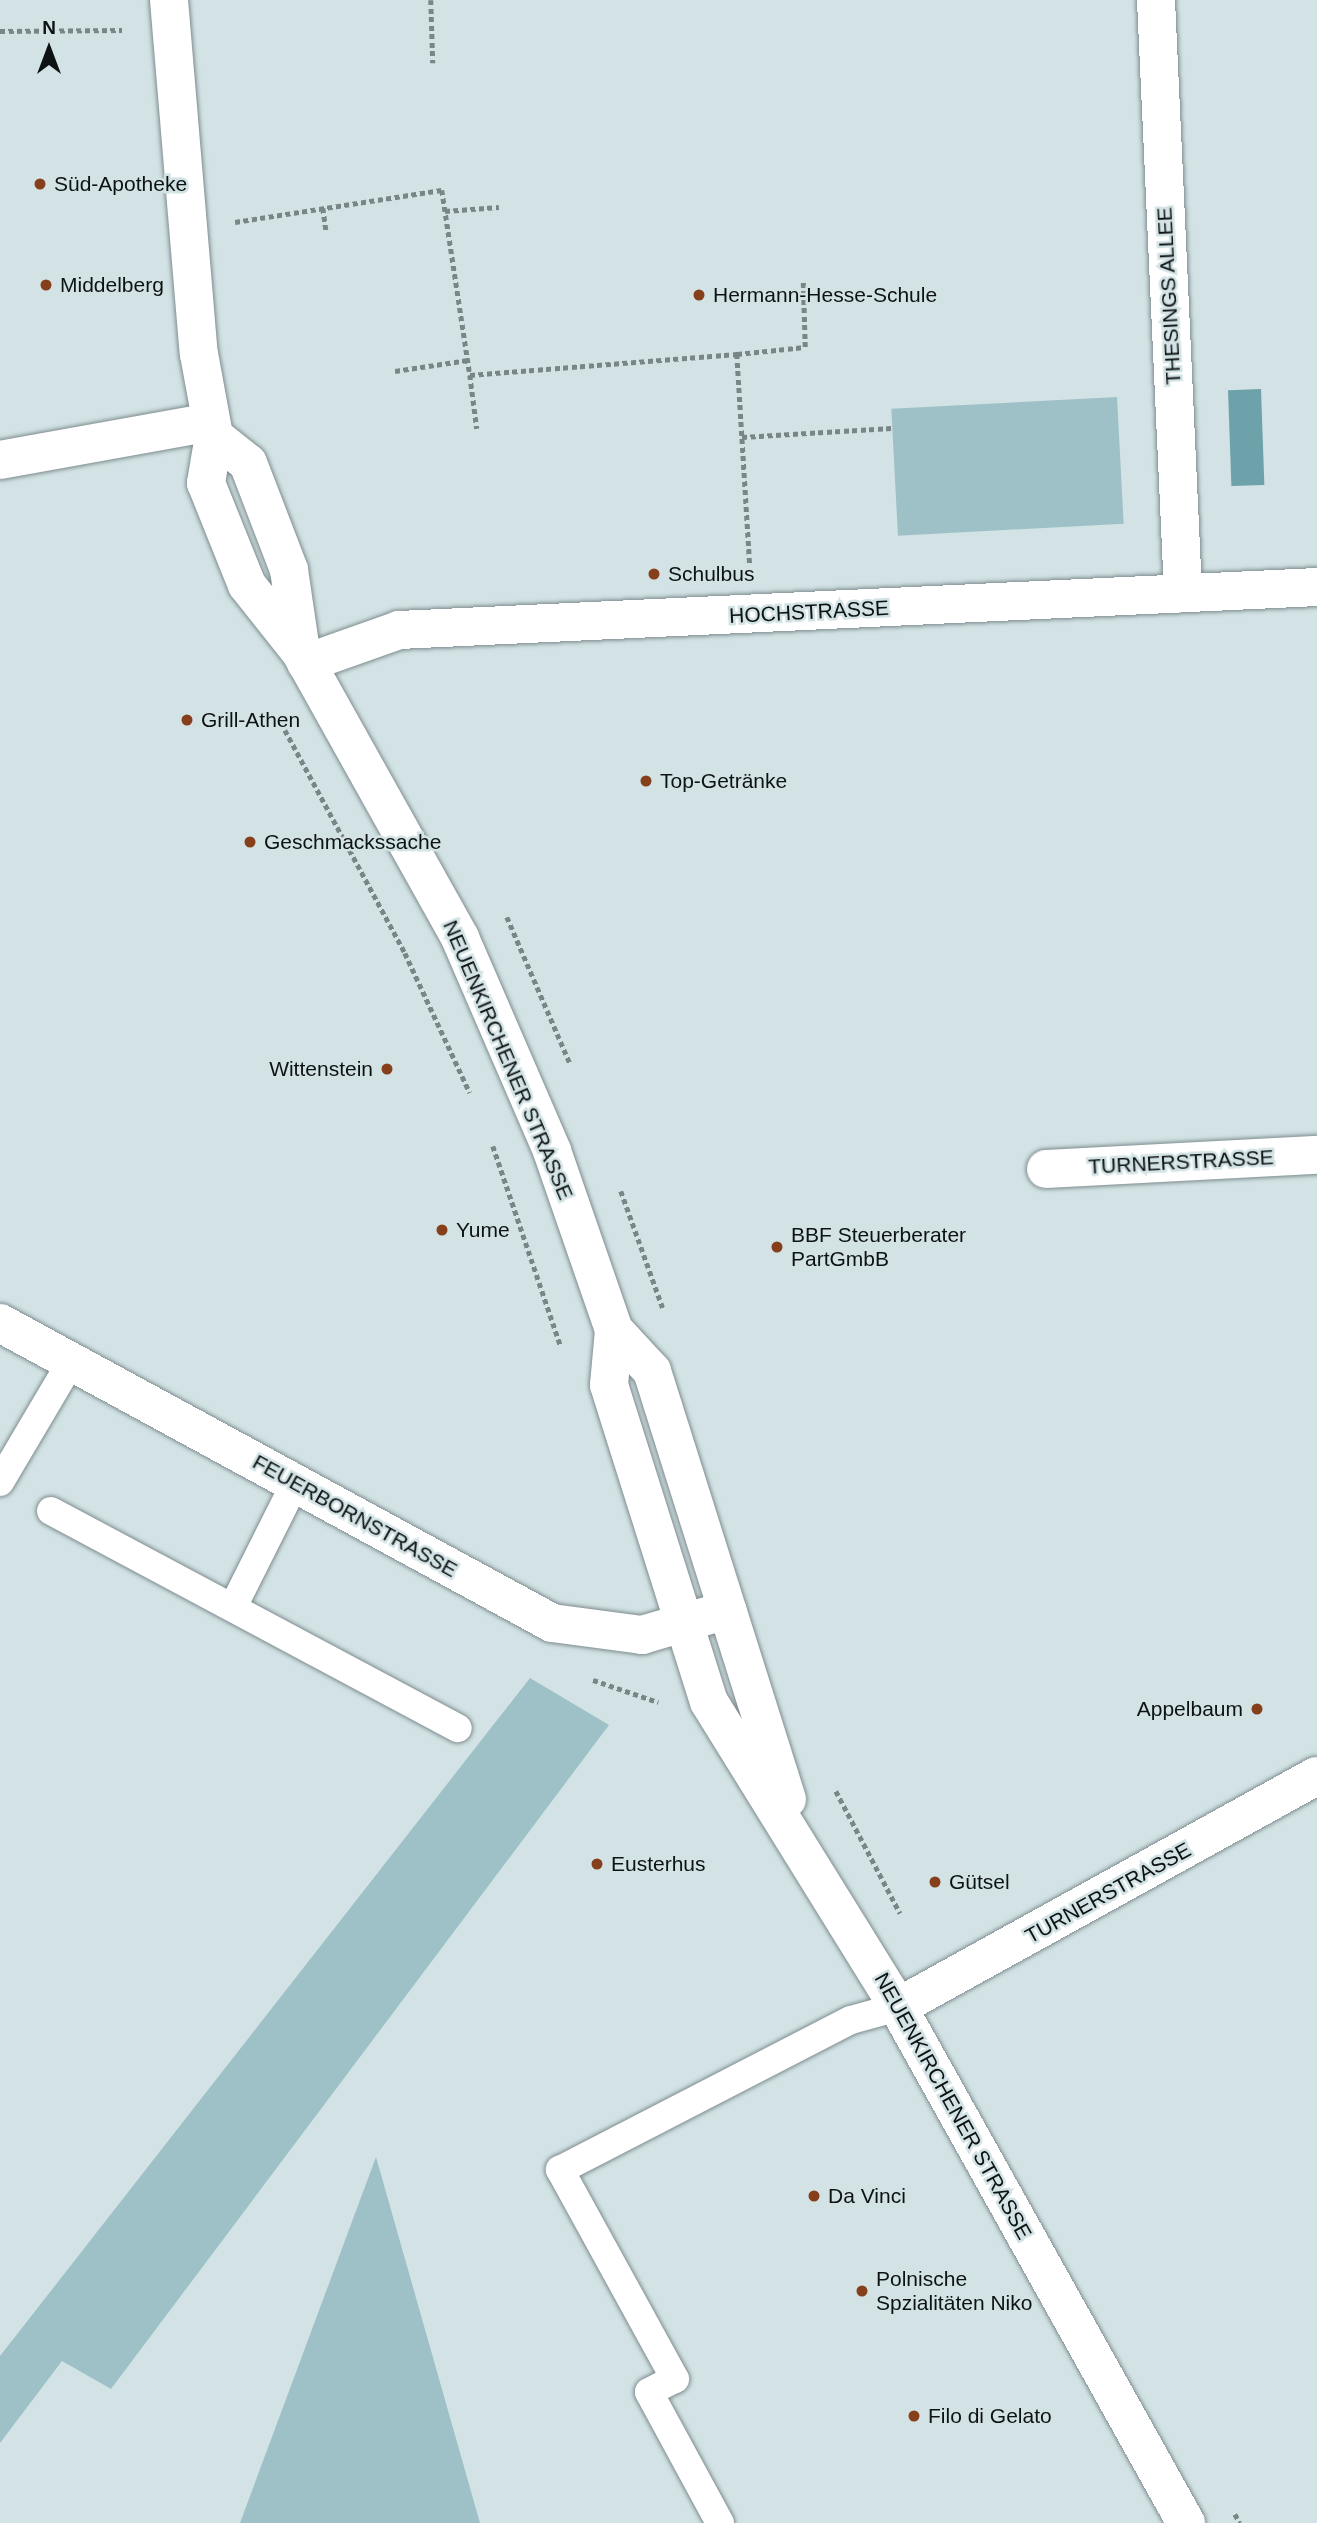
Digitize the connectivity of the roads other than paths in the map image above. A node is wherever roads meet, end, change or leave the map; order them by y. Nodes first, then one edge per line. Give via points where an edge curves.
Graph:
1 (169, 0) edge
2 (1156, 0) edge
3 (213, 429) junction
4 (0, 460) edge
5 (1317, 587) edge
6 (1182, 593) junction
7 (303, 658) junction
8 (1317, 1155) edge
9 (1046, 1169) dead end
10 (0, 1323) edge
11 (614, 1330) junction
12 (71, 1362) junction
13 (0, 1482) edge
14 (295, 1483) junction
15 (51, 1511) dead end
16 (233, 1607) junction
17 (727, 1610) junction
18 (683, 1625) junction
19 (458, 1728) dead end
20 (1317, 1776) edge
21 (799, 1838) junction
22 (898, 2007) junction
23 (720, 2523) edge
24 (1186, 2523) edge

1 - 3 main road via 199,354
2 - 6 main road, THESINGS ALLEE
3 - 4 main road
3 - 7 main road, NEUENKIRCHENER STRASSE via 248,463 289,570
5 - 6 main road, HOCHSTRASSE
6 - 7 main road, HOCHSTRASSE via 399,631
7 - 11 main road, NEUENKIRCHENER STRASSE via 460,939 552,1151
8 - 9 main road, TURNERSTRASSE
10 - 12 main road, FEUERBORNSTRASSE
11 - 17 main road, NEUENKIRCHENER STRASSE via 652,1371
11 - 18 main road, NEUENKIRCHENER STRASSE via 609,1385
12 - 13 lane
12 - 14 main road, FEUERBORNSTRASSE
14 - 16 lane
14 - 18 main road, FEUERBORNSTRASSE via 552,1623 642,1635
15 - 16 lane
16 - 19 lane
17 - 18 main road, FEUERBORNSTRASSE
17 - 21 main road, NEUENKIRCHENER STRASSE
18 - 21 main road, NEUENKIRCHENER STRASSE via 709,1702
20 - 22 main road, TURNERSTRASSE
21 - 22 main road, NEUENKIRCHENER STRASSE
22 - 23 lane via 851,2020 560,2169 675,2379 649,2392
22 - 24 main road, NEUENKIRCHENER STRASSE

